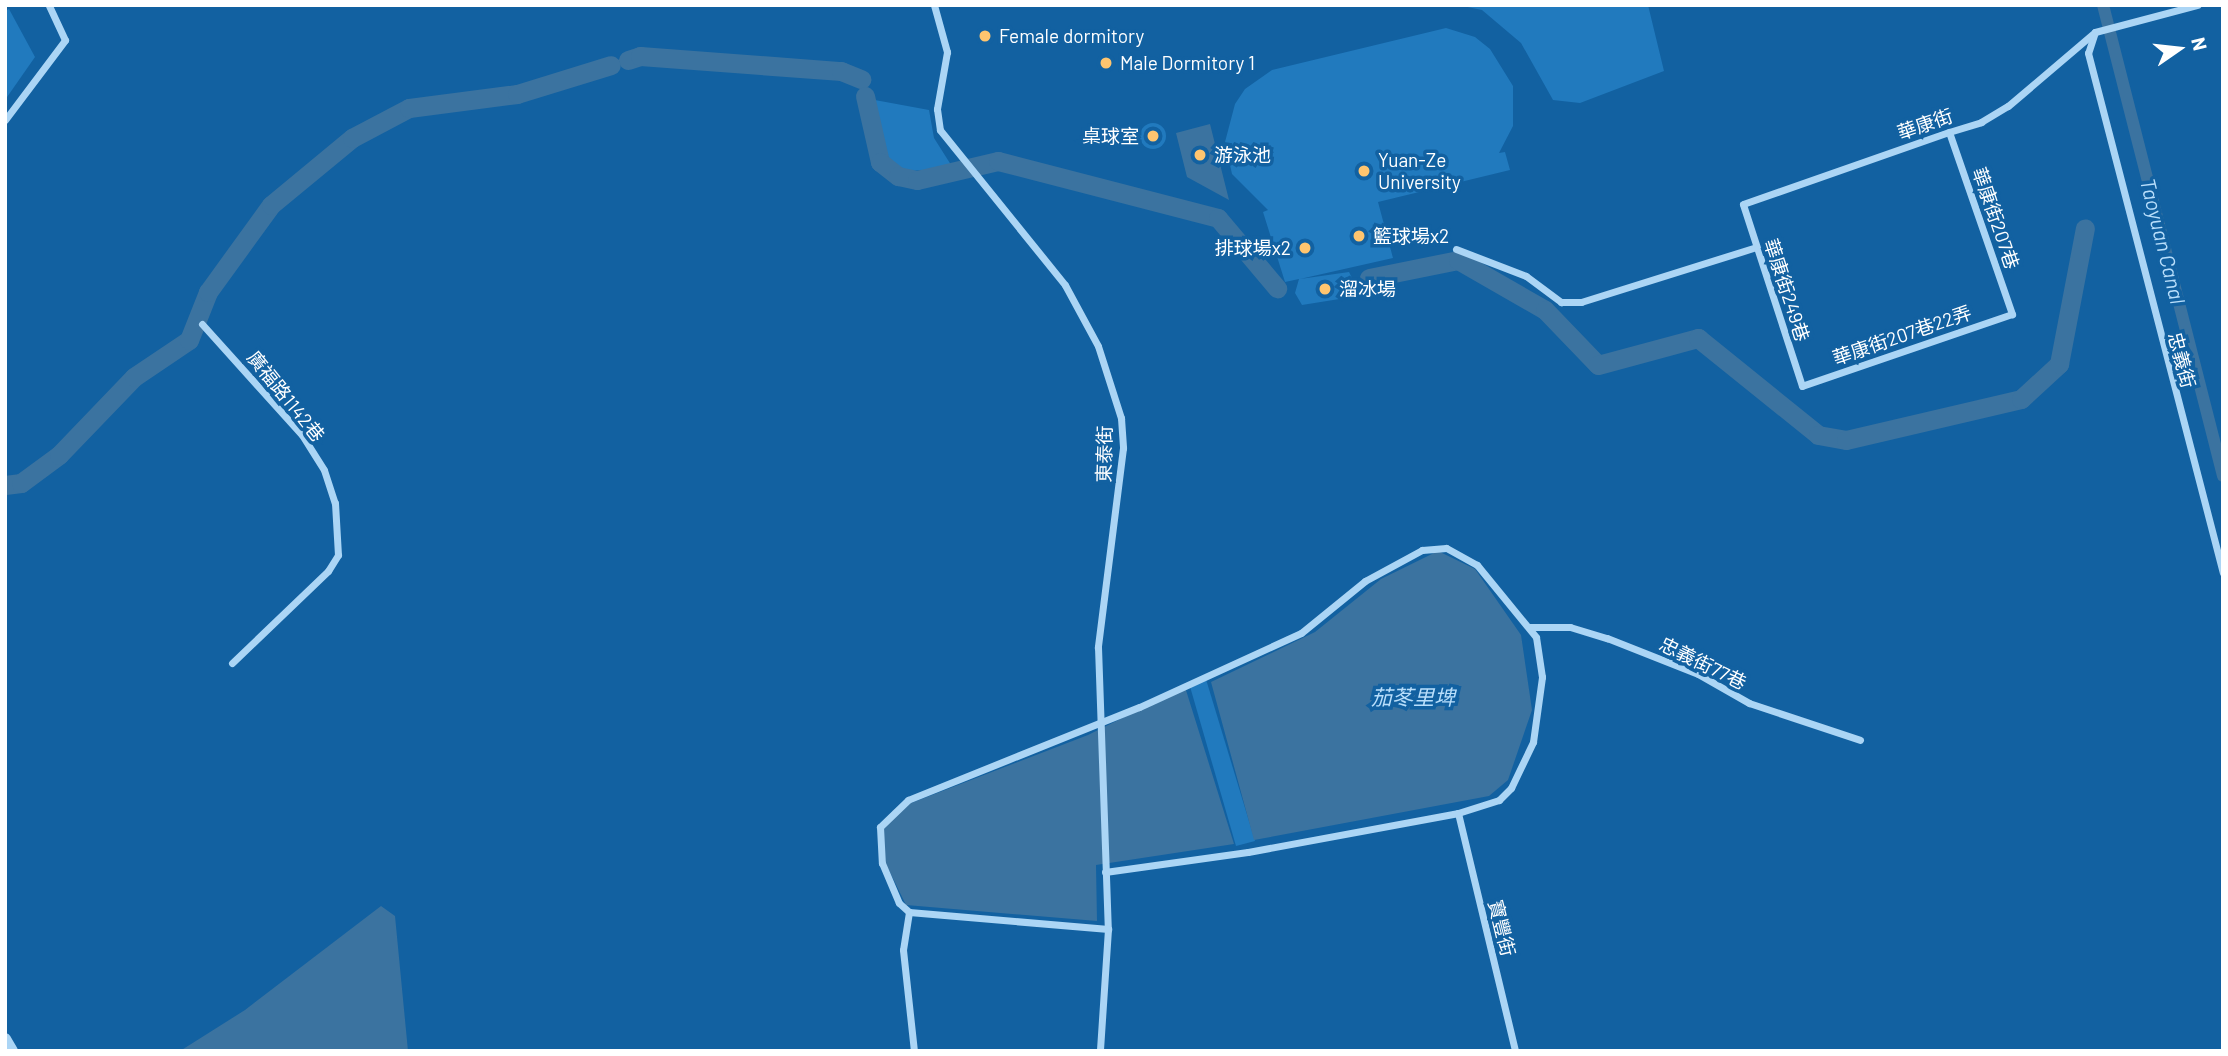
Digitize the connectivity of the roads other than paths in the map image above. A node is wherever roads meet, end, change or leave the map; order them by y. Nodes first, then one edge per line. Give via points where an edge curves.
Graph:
1 (50, 5) edge
2 (934, 5) edge
3 (2197, 5) edge
4 (2095, 32) junction
5 (5, 120) edge
6 (1949, 132) junction
7 (1743, 204) joint
8 (1756, 247) junction
9 (1456, 249) dead end
10 (2012, 314) joint
11 (202, 324) dead end
12 (1802, 386) joint
13 (2223, 573) edge
14 (1530, 627) junction
15 (232, 663) dead end
16 (1098, 721) junction
17 (1860, 740) dead end
18 (1458, 813) junction
19 (1105, 872) junction
20 (909, 912) junction
21 (1108, 929) junction
22 (5, 1040) edge
23 (12, 1051) edge
24 (914, 1051) edge
25 (1100, 1051) edge
26 (1515, 1051) edge

1 - 5 street via 65,40
2 - 16 street, 東泰街 via 947,52 946,82 937,109 940,131 1080,310 1098,346 1121,418 1122,461 1098,647
3 - 4 street
4 - 6 street, 華康街 via 2008,106
4 - 13 street, 忠義街 via 2088,53 2091,66
6 - 7 street, 華康街
6 - 10 street, 華康街207巷
7 - 8 street, 華康街249巷
8 - 9 street via 1581,302 1561,302 1526,276
8 - 12 street, 華康街249巷
10 - 12 street, 華康街207巷22弄
11 - 15 street, 廣福路1142巷 via 302,435 324,470 335,503 338,555 328,571
14 - 16 street via 1477,565 1461,553 1434,547 1365,581 1301,633
14 - 17 street, 忠義街77巷 via 1570,627 1607,638 1698,674 1749,703
14 - 18 street via 1541,652 1542,677 1526,761 1499,800
16 - 19 street, 東泰街
16 - 20 street via 908,800 884,820 882,863 899,903
18 - 19 street
18 - 26 street, 寶豐街
19 - 21 street
20 - 21 street
20 - 24 street via 903,950
21 - 25 street
22 - 23 street

